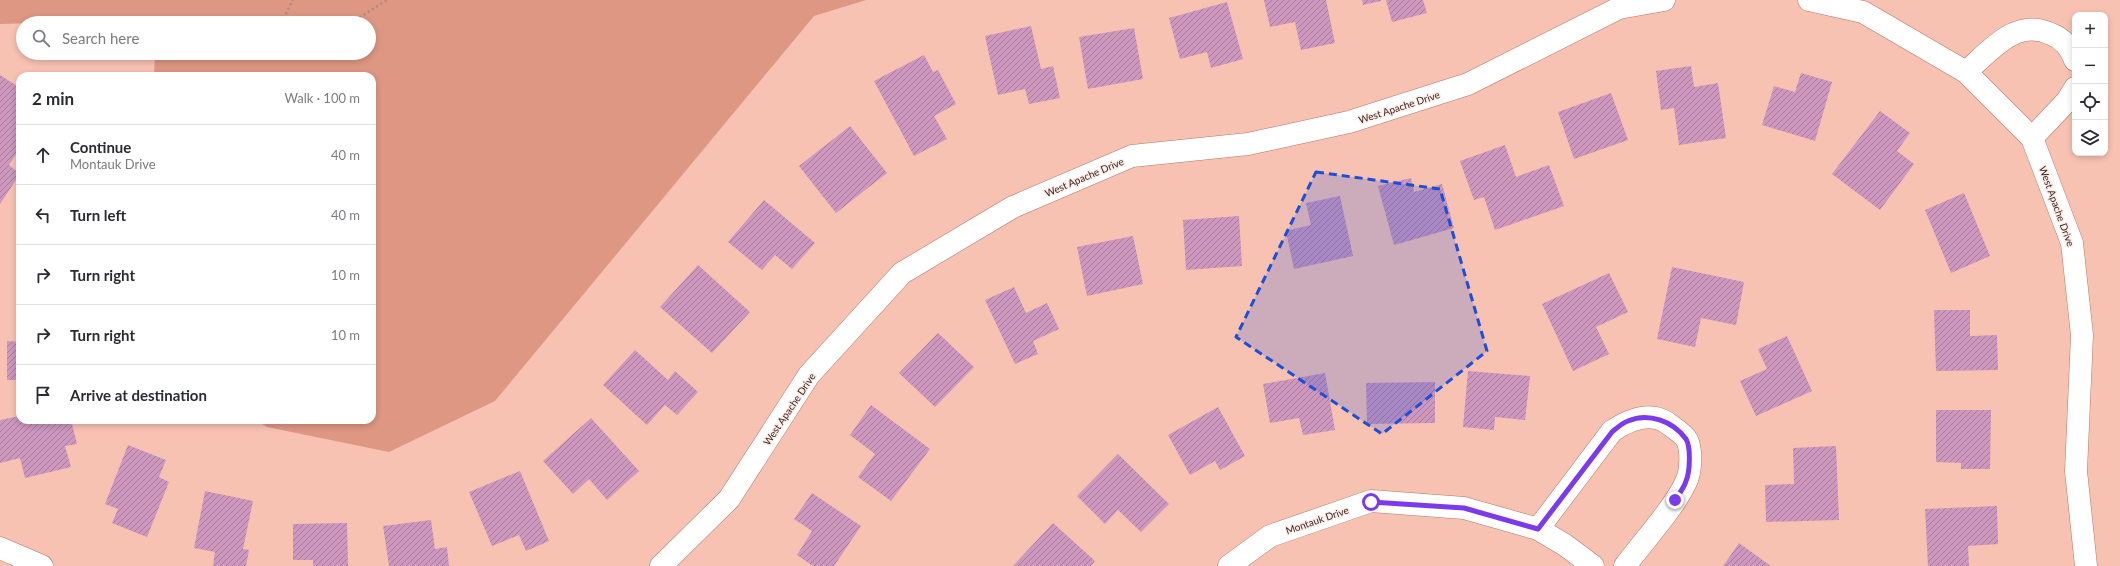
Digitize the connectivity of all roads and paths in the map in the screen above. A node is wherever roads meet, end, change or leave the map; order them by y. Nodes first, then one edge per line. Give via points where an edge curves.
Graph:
1 (293, 0) edge
2 (387, 0) edge
3 (1664, 0) edge
4 (1809, 0) edge
5 (285, 16) edge
6 (362, 16) edge
7 (2072, 51) edge
8 (1966, 72) junction
9 (2072, 93) edge
10 (2032, 138) junction
11 (1538, 529) junction
12 (0, 548) edge
13 (42, 566) edge
14 (661, 566) edge
15 (1229, 566) edge
16 (1593, 566) edge
17 (1625, 566) edge
18 (2086, 566) edge

1 - 5 path
2 - 6 path
3 - 14 street, West Apache Drive via 1619,8 1468,84 1349,122 1248,144 1132,156 1013,207 902,273 809,376 729,500
4 - 8 street, West Apache Drive via 1863,12
7 - 8 street via 2064,41 2043,30 2018,30
8 - 10 street, West Apache Drive
9 - 10 street
10 - 18 street, West Apache Drive via 2072,243 2082,335 2076,472
11 - 15 street, Montauk Drive via 1464,508 1371,502 1270,536
11 - 16 street, Montauk Drive
11 - 17 street via 1612,432 1628,421 1644,418 1662,420 1687,440 1690,460 1687,481
12 - 13 street

